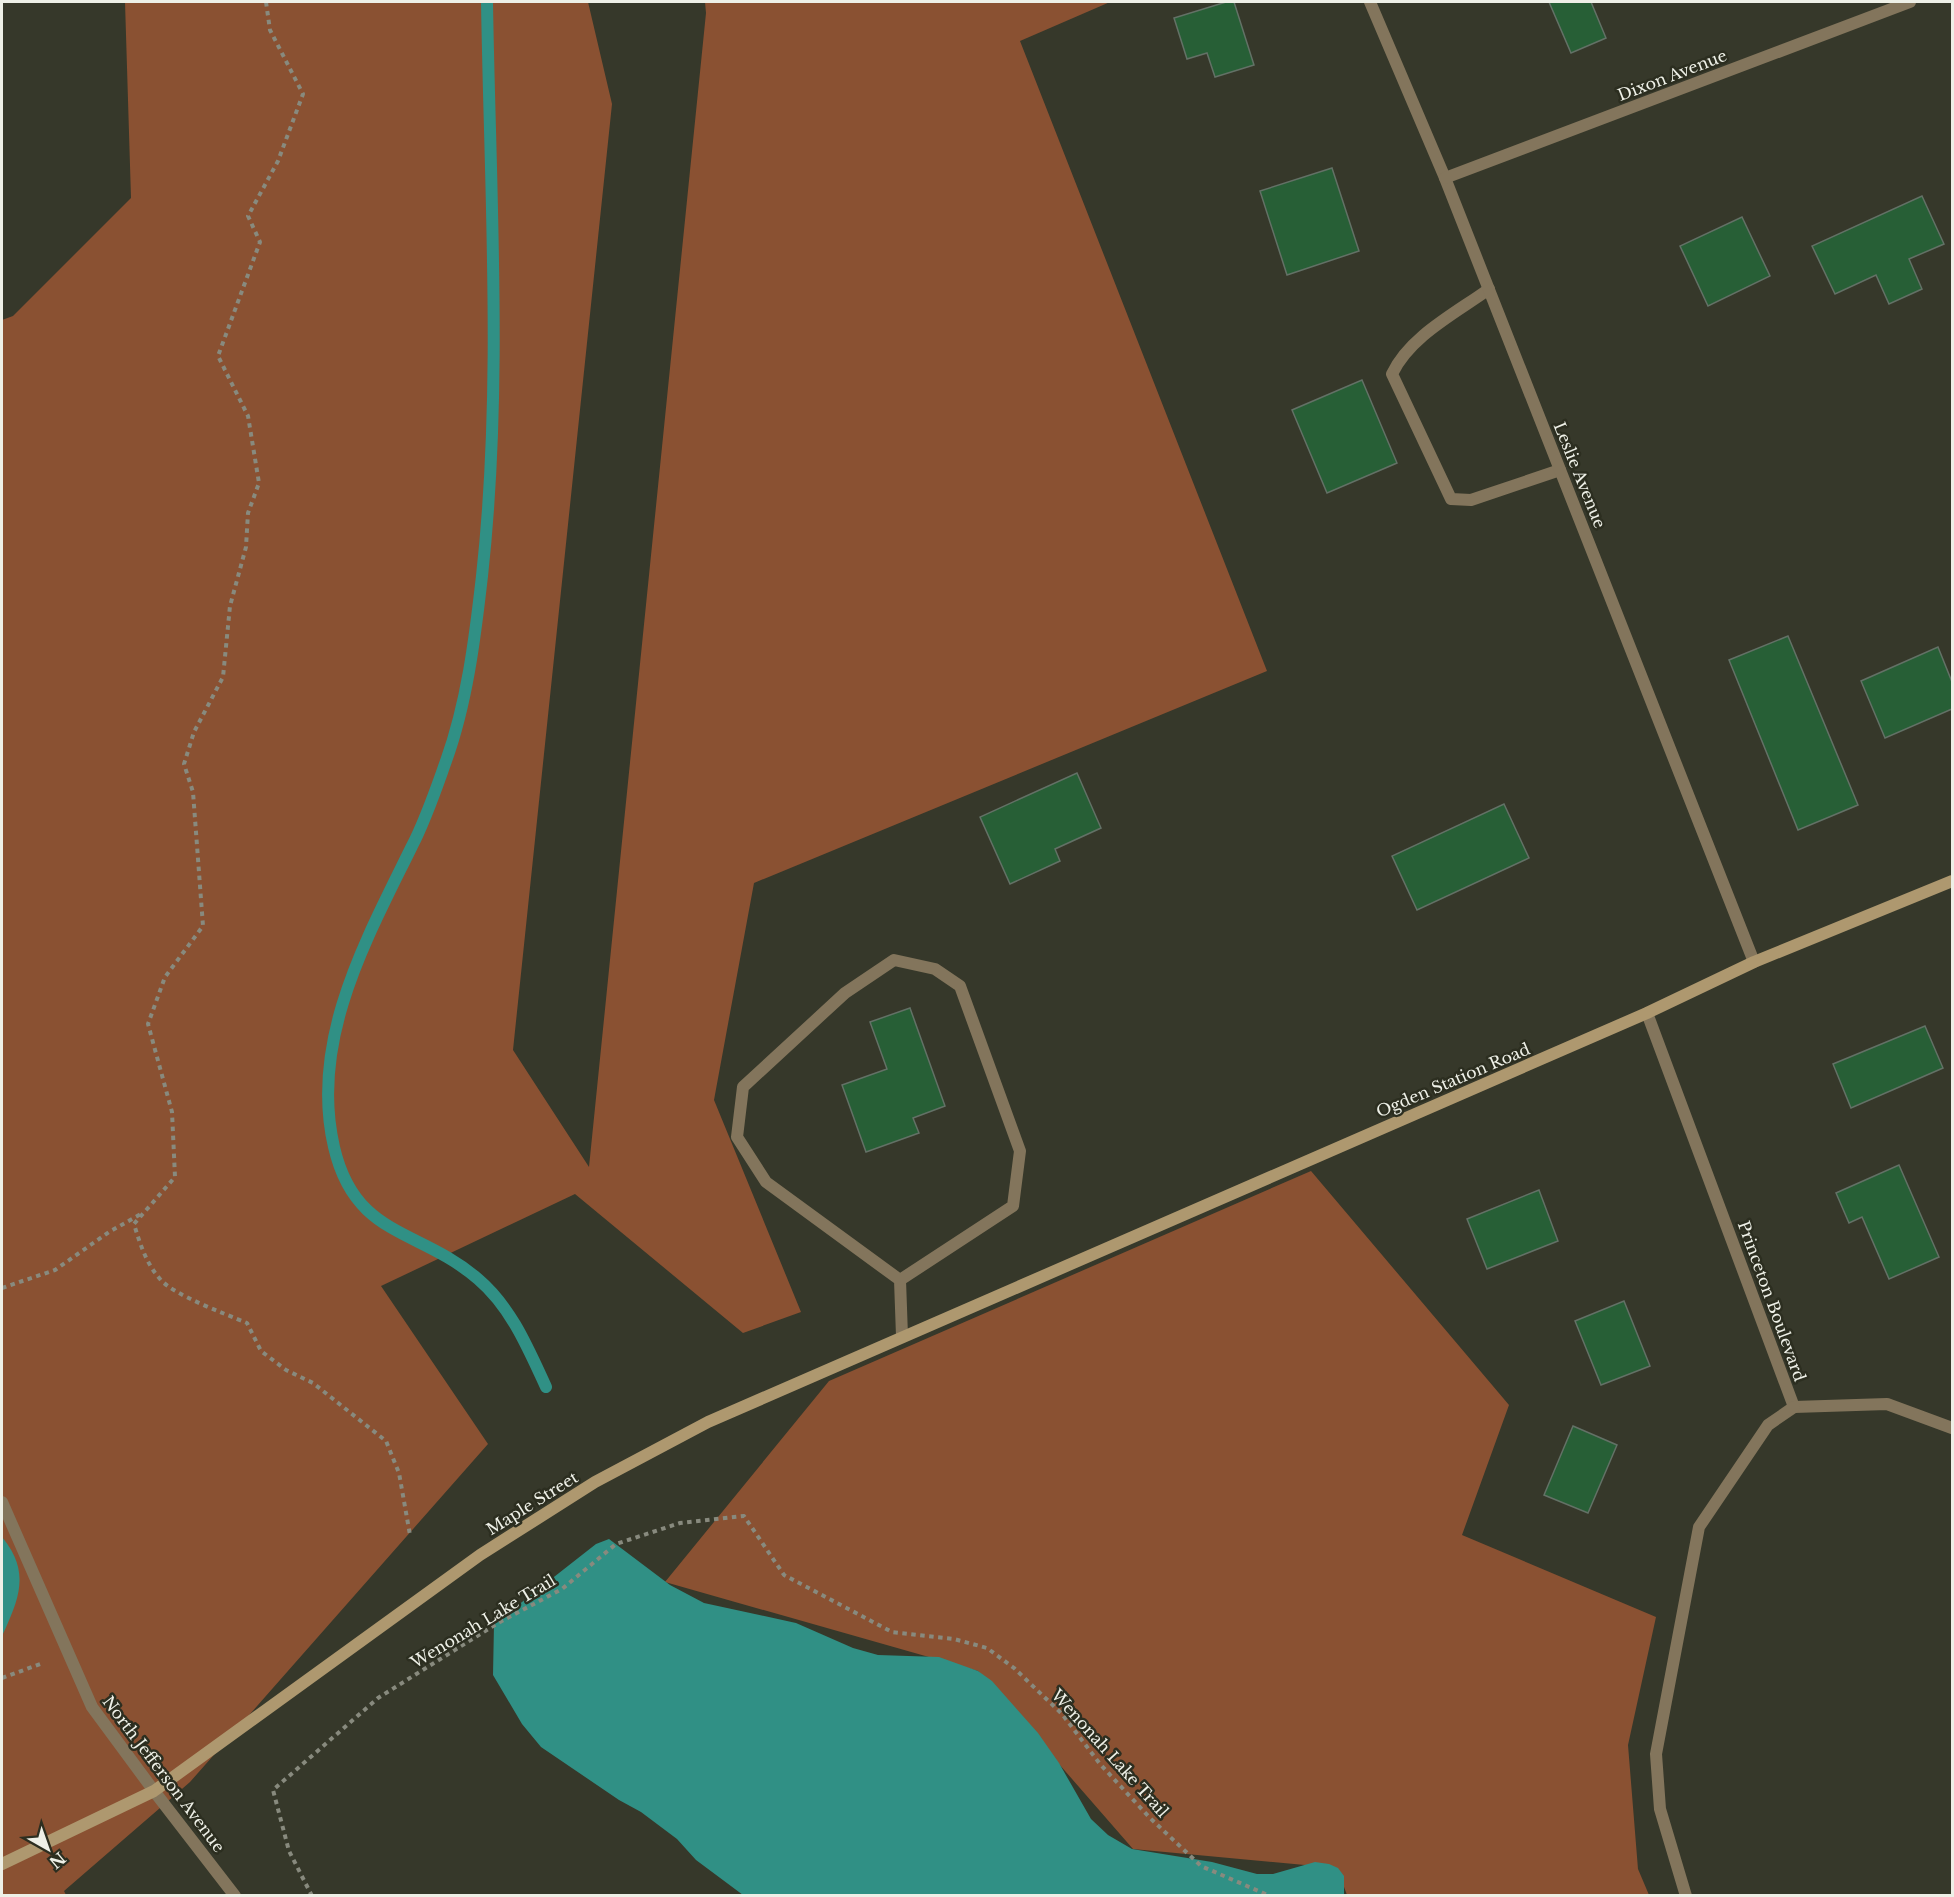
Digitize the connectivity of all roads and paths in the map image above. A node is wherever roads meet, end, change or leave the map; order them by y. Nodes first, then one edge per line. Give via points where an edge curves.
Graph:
1 (266, 2) edge
2 (1370, 2) edge
3 (1910, 2) edge
4 (1445, 178) junction
5 (1489, 289) junction
6 (1560, 470) junction
7 (1953, 881) edge
8 (1754, 962) junction
9 (1647, 1013) junction
10 (144, 1212) junction
11 (900, 1280) junction
12 (2, 1288) edge
13 (966, 1309) joint
14 (902, 1336) junction
15 (1794, 1407) junction
16 (1953, 1428) edge
17 (2, 1502) edge
18 (410, 1536) dead end
19 (44, 1662) dead end
20 (2, 1678) edge
21 (154, 1791) junction
22 (2, 1864) edge
23 (235, 1896) edge
24 (312, 1896) edge
25 (1270, 1896) edge
26 (1686, 1896) edge

1 - 10 path via 270,30 303,94 278,161 248,216 260,242 218,356 248,416 259,483 248,513 246,547 230,606 224,677 194,732 184,764 193,792 203,926 165,977 148,1024 172,1112 175,1177
2 - 4 street, Leslie Avenue
3 - 4 street, Dixon Avenue
4 - 5 street, Leslie Avenue
5 - 6 street, Leslie Avenue
5 - 6 street via 1417,341 1398,361 1392,374 1452,499 1471,500
6 - 8 street, Leslie Avenue
7 - 8 street, Ogden Station Road
8 - 9 street, Ogden Station Road
9 - 13 street, Ogden Station Road
9 - 15 street, Princeton Boulevard
10 - 12 path via 55,1270
10 - 18 path via 134,1224 144,1255 161,1281 247,1323 261,1352 313,1383 386,1441 399,1473
11 - 11 street via 1013,1206 1020,1151 960,986 935,969 894,960 845,993 743,1086 736,1137 766,1182
11 - 14 street
13 - 14 street, Maple Street
14 - 21 street, Maple Street via 708,1422 595,1482 480,1555
15 - 16 street via 1887,1404
15 - 26 street, Princeton Boulevard via 1768,1425 1699,1527 1656,1754 1660,1809
17 - 21 street, North Jefferson Avenue via 92,1707
19 - 20 path
21 - 22 street, Maple Street
21 - 23 street, North Jefferson Avenue
24 - 25 path, Wenonah Lake Trail via 289,1851 273,1790 378,1698 498,1623 562,1589 616,1544 680,1523 744,1516 784,1575 892,1632 954,1639 987,1648 1062,1713 1100,1764 1201,1866

